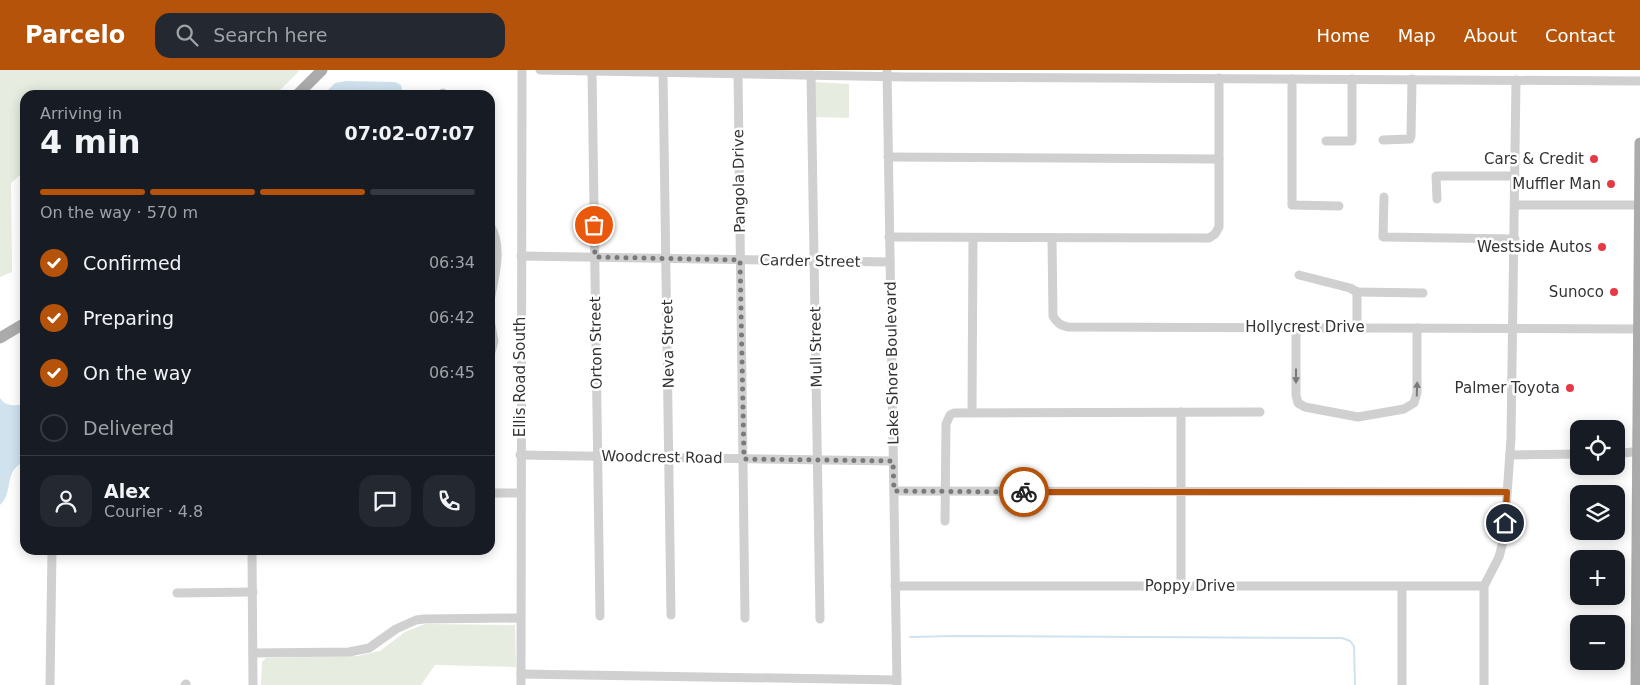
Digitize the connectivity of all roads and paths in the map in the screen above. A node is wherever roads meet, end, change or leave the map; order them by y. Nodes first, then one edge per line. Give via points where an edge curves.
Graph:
1 (522, 70) edge
2 (540, 70) edge
3 (319, 71) edge
4 (592, 71) edge
5 (625, 71) edge
6 (663, 72) junction
7 (755, 72) edge
8 (738, 73) junction
9 (887, 73) edge
10 (1014, 73) edge
11 (1140, 74) edge
12 (1264, 74) edge
13 (1392, 74) edge
14 (811, 75) junction
15 (1219, 78) junction
16 (1292, 79) junction
17 (1352, 79) junction
18 (1412, 79) junction
19 (1516, 80) junction
20 (1640, 81) edge
21 (302, 90) edge
22 (1383, 140) dead end
23 (1326, 142) dead end
24 (1640, 143) edge
25 (888, 157) junction
26 (1219, 159) junction
27 (1515, 176) junction
28 (1384, 197) dead end
29 (1436, 198) dead end
30 (1515, 205) junction
31 (1339, 206) dead end
32 (1640, 206) edge
33 (1640, 223) edge
34 (495, 237) edge
35 (890, 237) junction
36 (972, 238) junction
37 (1052, 238) junction
38 (1515, 239) junction
39 (521, 256) junction
40 (595, 257) junction
41 (666, 258) junction
42 (740, 260) junction
43 (814, 261) junction
44 (890, 262) junction
45 (495, 273) edge
46 (1299, 275) dead end
47 (1639, 291) edge
48 (1357, 292) junction
49 (1423, 292) dead end
50 (20, 326) edge
51 (1357, 327) junction
52 (1296, 328) junction
53 (1417, 328) junction
54 (1512, 329) junction
55 (1638, 329) junction
56 (0, 338) edge
57 (1639, 357) edge
58 (972, 412) junction
59 (1181, 412) junction
60 (1260, 412) dead end
61 (1639, 452) edge
62 (1625, 453) edge
63 (520, 454) junction
64 (1510, 454) junction
65 (1570, 454) edge
66 (598, 456) junction
67 (670, 457) junction
68 (744, 459) junction
69 (818, 460) junction
70 (893, 461) junction
71 (894, 491) junction
72 (495, 492) edge
73 (945, 492) junction
74 (1182, 492) junction
75 (1507, 492) junction
76 (520, 493) junction
77 (946, 521) dead end
78 (52, 555) edge
79 (252, 555) edge
80 (895, 586) junction
81 (1181, 586) junction
82 (1484, 586) junction
83 (1402, 587) junction
84 (252, 592) junction
85 (177, 593) dead end
86 (600, 616) dead end
87 (671, 616) dead end
88 (520, 618) junction
89 (745, 618) dead end
90 (820, 619) dead end
91 (1638, 640) edge
92 (253, 653) junction
93 (521, 674) junction
94 (897, 683) edge
95 (50, 685) edge
96 (253, 685) edge
97 (521, 685) edge
98 (1402, 685) edge
99 (1484, 685) edge
100 (1636, 685) edge

1 - 39 street, Ellis Road South
2 - 4 street
3 - 21 main road
4 - 5 street
4 - 40 street, Orton Street
5 - 6 street
6 - 8 street
6 - 41 street, Neva Street
7 - 8 street
7 - 14 street
8 - 42 street, Pangola Drive
9 - 10 street
9 - 14 street
9 - 25 street, Lake Shore Boulevard
10 - 11 street
11 - 15 street
12 - 15 street
12 - 16 street
13 - 17 street
13 - 18 street
14 - 43 street, Mull Street
15 - 26 street
16 - 17 street
16 - 31 street via 1292,205
17 - 23 street via 1352,141
18 - 19 street
18 - 22 street via 1410,139
19 - 20 street
19 - 27 street
24 - 32 main road
25 - 26 street
25 - 35 street, Lake Shore Boulevard
26 - 37 street via 1219,227 1209,238
27 - 29 street via 1436,176
27 - 30 street
28 - 38 street via 1383,237
30 - 32 street
30 - 38 street
32 - 33 main road
33 - 47 main road
34 - 45 street via 498,250
35 - 36 street
35 - 44 street, Lake Shore Boulevard
36 - 37 street
36 - 58 street
37 - 52 street, Hollycrest Drive via 1053,310 1056,322 1062,326
38 - 54 street
39 - 40 street, Carder Street
39 - 63 street, Ellis Road South
40 - 41 street, Carder Street
40 - 66 street, Orton Street
41 - 42 street, Carder Street
41 - 67 street, Neva Street
42 - 43 street, Carder Street
42 - 68 street, Pangola Drive
43 - 44 street, Carder Street
43 - 69 street, Mull Street
44 - 70 street, Lake Shore Boulevard
46 - 48 street
47 - 55 main road
48 - 49 street
48 - 51 street
50 - 56 main road
51 - 52 street, Hollycrest Drive
51 - 53 street, Hollycrest Drive
52 -> 53 street via 1298,402 1305,407 1358,417 1404,409 1414,403 1417,393
53 - 54 street, Hollycrest Drive
54 - 55 street, Hollycrest Drive
54 - 64 street
55 - 57 main road
57 - 61 main road
58 - 59 street
58 - 73 street via 954,413 947,420
59 - 60 street
59 - 74 street
61 - 62 street
61 - 91 main road
63 - 66 street, Woodcrest Road
63 - 76 street, Ellis Road South
64 - 65 street
64 - 75 street
66 - 67 street, Woodcrest Road
66 - 86 street, Orton Street
67 - 68 street, Woodcrest Road
67 - 87 street, Neva Street
68 - 69 street, Woodcrest Road
68 - 89 street, Pangola Drive
69 - 70 street, Woodcrest Road
69 - 90 street, Mull Street
70 - 71 street, Lake Shore Boulevard
71 - 73 street
71 - 80 street, Lake Shore Boulevard
72 - 76 street
73 - 74 street
73 - 77 street
74 - 75 street
74 - 81 street
75 - 82 street via 1504,538 1499,557
76 - 88 street, Ellis Road South
78 - 95 street
79 - 84 street
80 - 81 street, Poppy Drive
80 - 94 street, Lake Shore Boulevard
81 - 83 street, Poppy Drive
82 - 83 street, Poppy Drive
82 - 99 street
83 - 98 street
84 - 85 street
84 - 92 street
88 - 92 street via 424,619 406,623 360,651
88 - 93 street, Ellis Road South
91 - 100 main road
92 - 96 street
93 - 94 street
93 - 97 street, Ellis Road South

